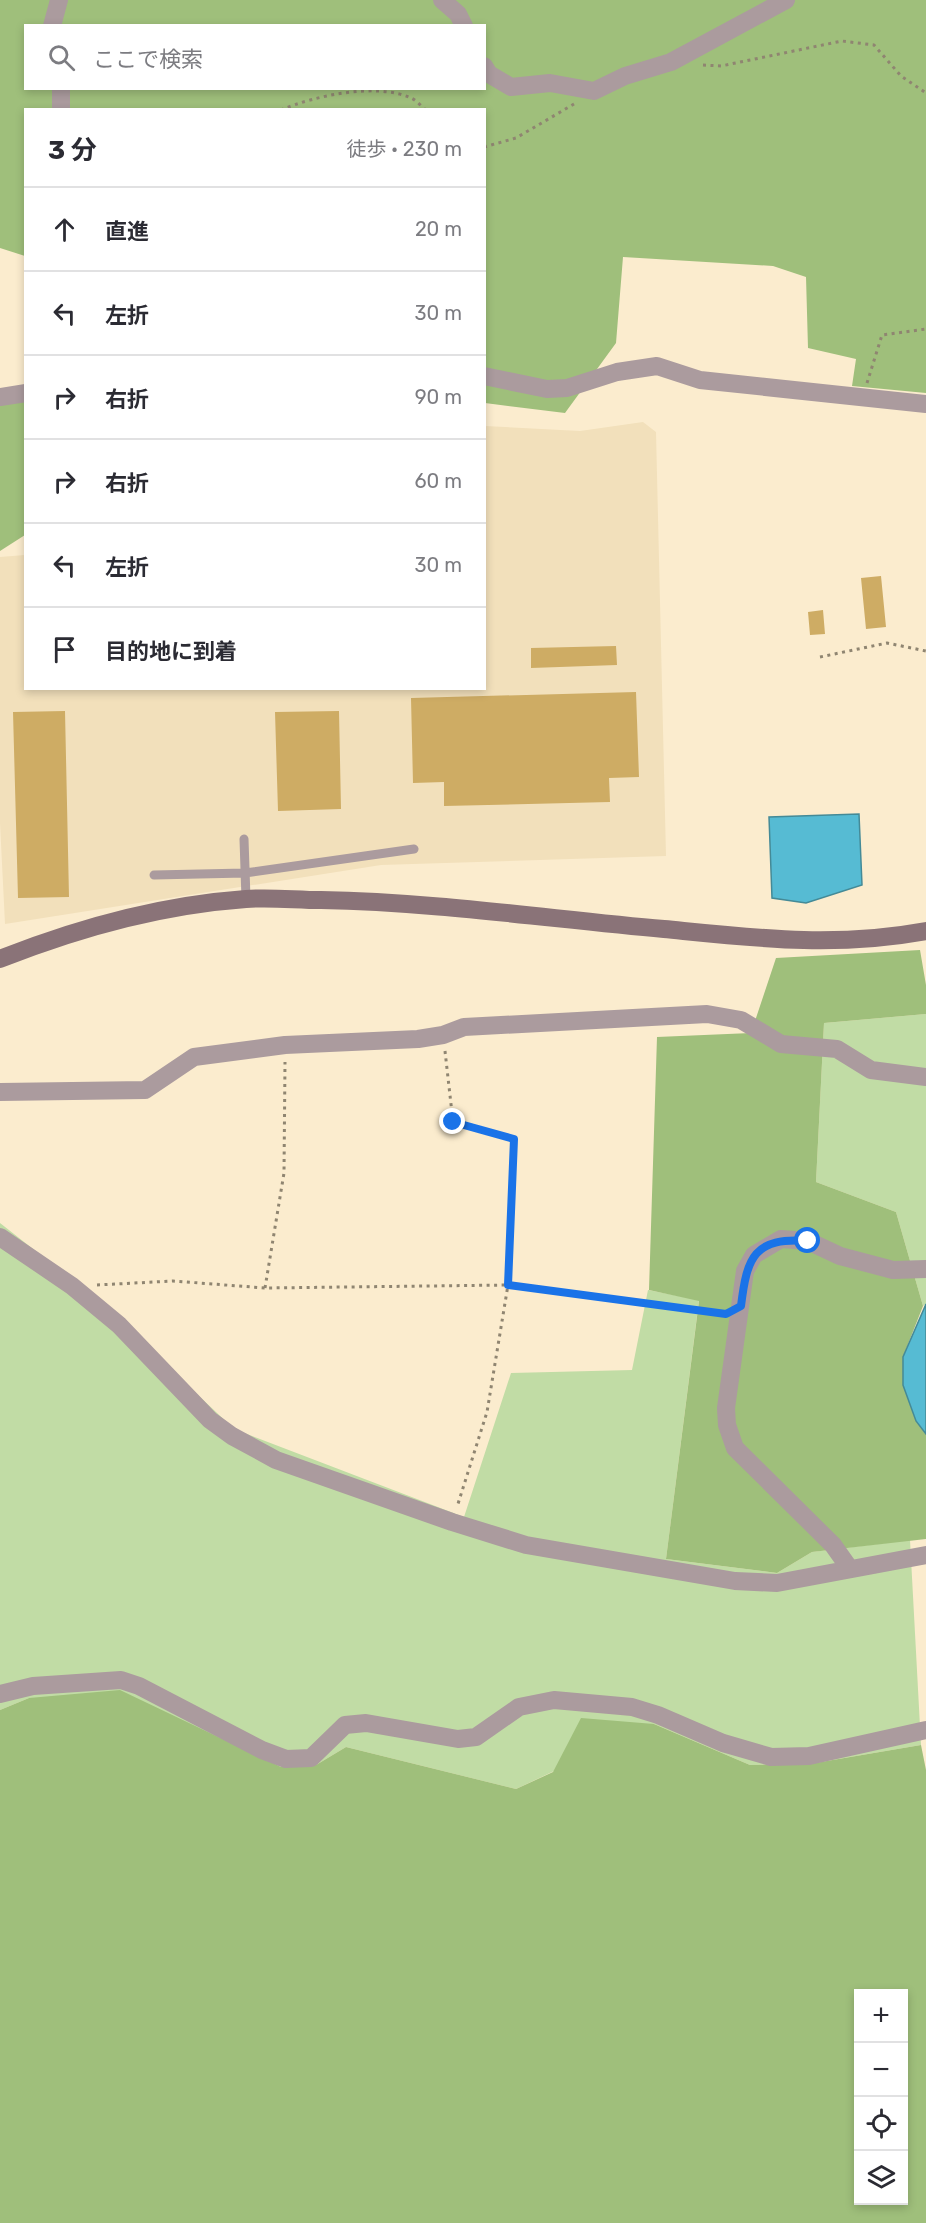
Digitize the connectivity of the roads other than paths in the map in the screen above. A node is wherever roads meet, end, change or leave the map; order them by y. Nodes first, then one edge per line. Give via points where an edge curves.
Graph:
1 (59, 0) edge
2 (442, 0) edge
3 (786, 0) edge
4 (53, 24) edge
5 (463, 24) edge
6 (486, 69) edge
7 (61, 90) edge
8 (62, 108) edge
9 (486, 376) edge
10 (24, 393) edge
11 (0, 397) edge
12 (926, 404) edge
13 (244, 839) dead end
14 (414, 849) dead end
15 (245, 873) junction
16 (154, 875) dead end
17 (246, 899) junction
18 (926, 931) edge
19 (0, 959) edge
20 (926, 1077) edge
21 (0, 1092) edge
22 (0, 1237) edge
23 (926, 1269) edge
24 (926, 1555) edge
25 (850, 1569) junction
26 (0, 1694) edge
27 (926, 1730) edge

1 - 4 street
2 - 5 street
3 - 6 street via 672,62 625,76 594,91 550,83 511,87
7 - 8 street
9 - 12 street via 548,389 567,388 617,372 657,366 700,380
10 - 11 street
13 - 15 lane
14 - 15 lane
15 - 16 lane
15 - 17 lane
17 - 18 street via 397,901 553,920 832,942
17 - 19 street via 80,929
20 - 21 street via 871,1070 837,1049 781,1044 741,1020 707,1014 464,1027 418,1039 285,1045 194,1057 145,1090
22 - 25 street via 72,1286 119,1325 210,1420 276,1460 526,1545 735,1581 777,1583
23 - 25 street via 893,1269 840,1256 808,1241 781,1239 754,1255 745,1271 726,1408 735,1448 833,1545
24 - 25 street
26 - 27 street via 33,1686 121,1680 286,1759 310,1758 345,1725 366,1723 458,1739 476,1737 519,1707 554,1700 632,1707 723,1743 771,1756 809,1756

